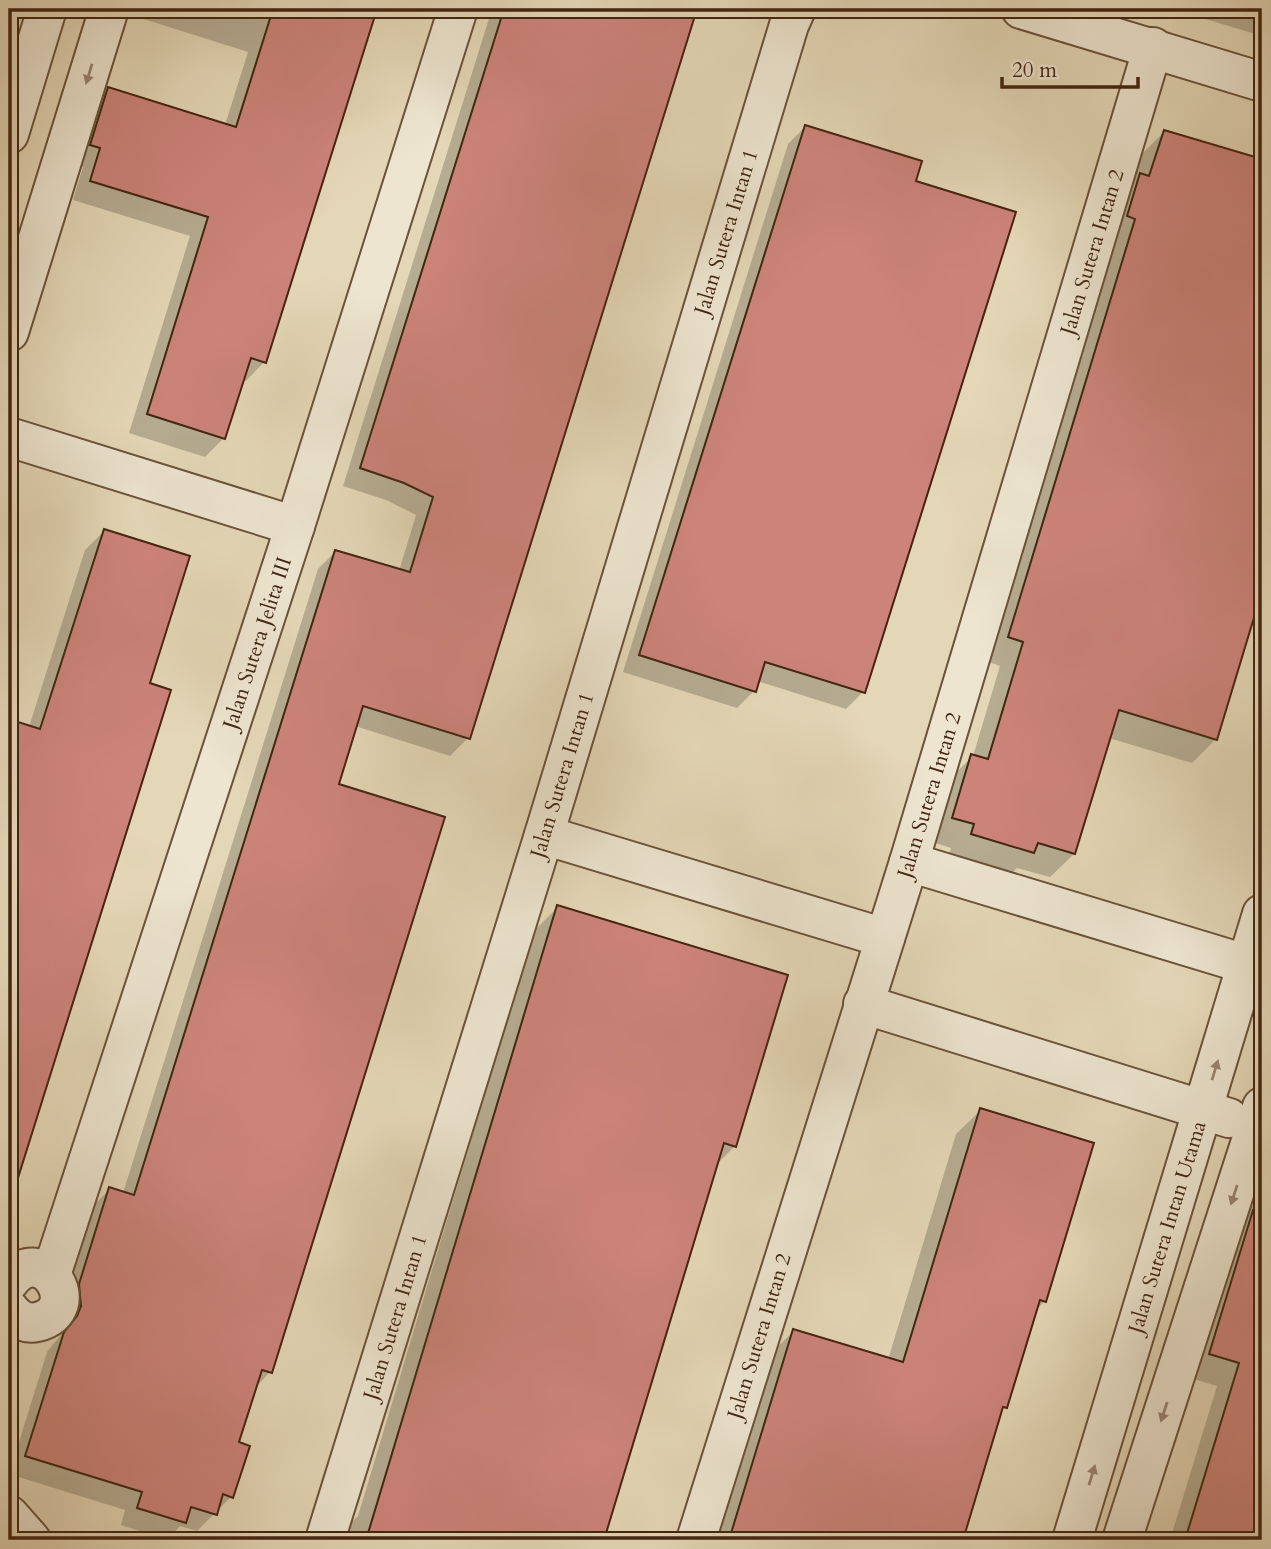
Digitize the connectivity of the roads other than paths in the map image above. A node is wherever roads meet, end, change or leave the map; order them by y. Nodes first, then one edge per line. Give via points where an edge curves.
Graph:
1 (47, 9) edge
2 (109, 9) edge
3 (458, 9) edge
4 (796, 9) edge
5 (1021, 9) edge
6 (1153, 47) junction
7 (1262, 82) edge
8 (9, 134) edge
9 (9, 332) edge
10 (9, 437) edge
11 (295, 526) junction
12 (544, 835) junction
13 (909, 862) junction
14 (1262, 914) edge
15 (885, 938) junction
16 (1255, 966) edge
17 (863, 1004) junction
18 (1203, 1110) junction
19 (1260, 1121) edge
20 (51, 1275) junction
21 (9, 1282) edge
22 (9, 1310) edge
23 (9, 1515) edge
24 (31, 1540) edge
25 (326, 1540) edge
26 (696, 1540) edge
27 (1072, 1540) edge
28 (1122, 1540) edge

1 - 8 street
2 -> 9 street
3 - 11 street, Jalan Sutera Jelita III
4 - 12 street, Jalan Sutera Intan 1
5 - 6 street
6 - 7 street
6 - 13 street, Jalan Sutera Intan 2
10 - 11 street
11 - 20 street, Jalan Sutera Jelita III
12 - 15 street
12 - 25 street, Jalan Sutera Intan 1
13 - 15 street, Jalan Sutera Intan 2
13 - 16 street
14 - 16 street, Jalan Sutera Intan Utama
15 - 17 street, Jalan Sutera Intan 2
18 -> 16 street, Jalan Sutera Intan Utama
17 - 18 street
17 - 26 street, Jalan Sutera Intan 2
18 - 19 street
27 -> 18 street, Jalan Sutera Intan Utama
19 -> 28 street
20 - 21 street via 40,1268 27,1268
20 - 22 street, Jalan Sutera Jelita III via 60,1299 55,1312 32,1324
23 - 24 street

